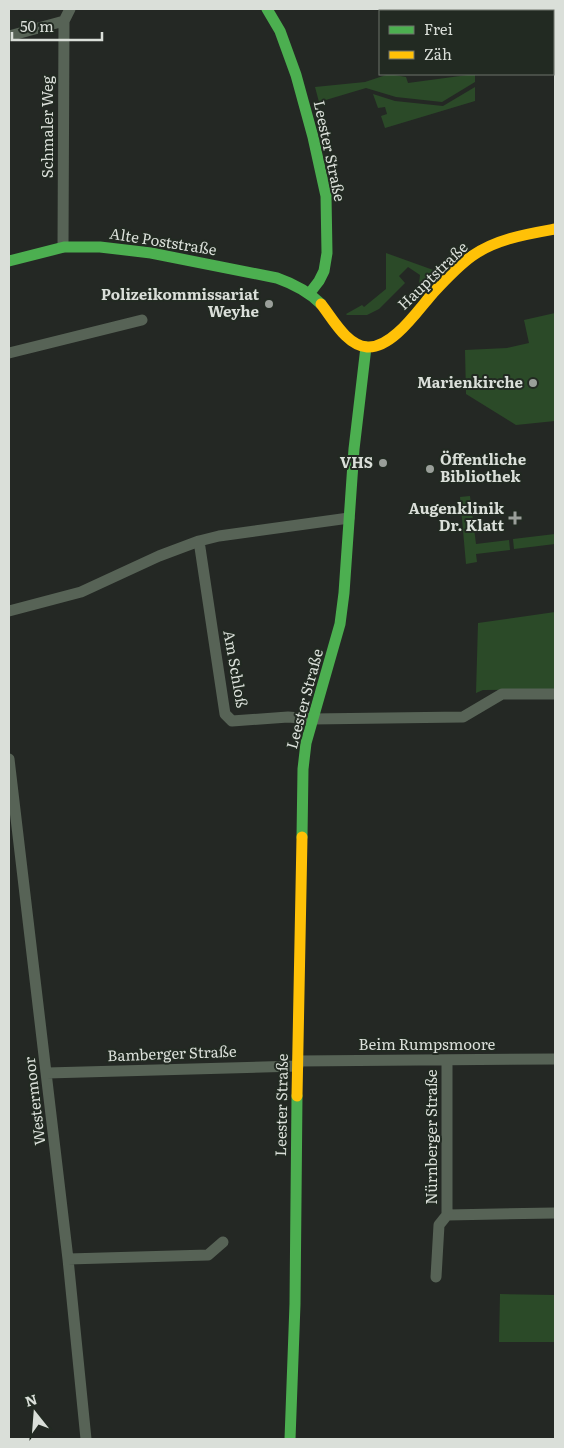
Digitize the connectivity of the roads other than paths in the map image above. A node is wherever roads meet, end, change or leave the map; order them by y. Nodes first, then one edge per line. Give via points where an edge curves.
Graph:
1 (70, 9) edge
2 (267, 9) edge
3 (64, 21) junction
4 (9, 36) edge
5 (555, 229) edge
6 (63, 247) junction
7 (9, 261) edge
8 (309, 294) junction
9 (142, 320) dead end
10 (366, 347) junction
11 (9, 353) edge
12 (348, 518) junction
13 (199, 541) junction
14 (9, 612) edge
15 (555, 694) edge
16 (312, 719) junction
17 (9, 759) edge
18 (555, 1059) edge
19 (447, 1060) junction
20 (298, 1063) junction
21 (47, 1073) junction
22 (555, 1213) edge
23 (447, 1215) junction
24 (223, 1242) dead end
25 (68, 1260) junction
26 (436, 1277) dead end
27 (86, 1439) edge
28 (290, 1439) edge

1 - 3 street, Schmaler Weg
2 - 8 street, Leester Straße via 280,31 296,74 326,196 327,253 324,271
3 - 4 street
3 - 6 street, Schmaler Weg
5 - 10 street, Hauptstraße via 508,239 486,248 457,270 398,332 376,347
6 - 7 street, Alte Poststraße
6 - 8 street, Alte Poststraße via 82,246 185,259 273,276
8 - 10 street via 346,336 358,346
9 - 11 street
10 - 12 street, Leester Straße
12 - 13 street
12 - 16 street, Leester Straße via 340,624
13 - 14 street via 81,592
13 - 16 street, Am Schloß via 225,714 232,720
15 - 16 street, Am Schloß via 502,694 463,717
16 - 20 street, Leester Straße via 303,769
17 - 21 street, Westermoor
18 - 19 street, Beim Rumpsmoore
19 - 20 street, Beim Rumpsmoore
19 - 23 street, Nürnberger Straße
20 - 21 street, Bamberger Straße
20 - 28 street, Leester Straße
21 - 25 street, Westermoor
22 - 23 street, Nürnberger Straße
23 - 26 street, Nürnberger Straße via 438,1225
24 - 25 street via 208,1255
25 - 27 street, Westermoor

